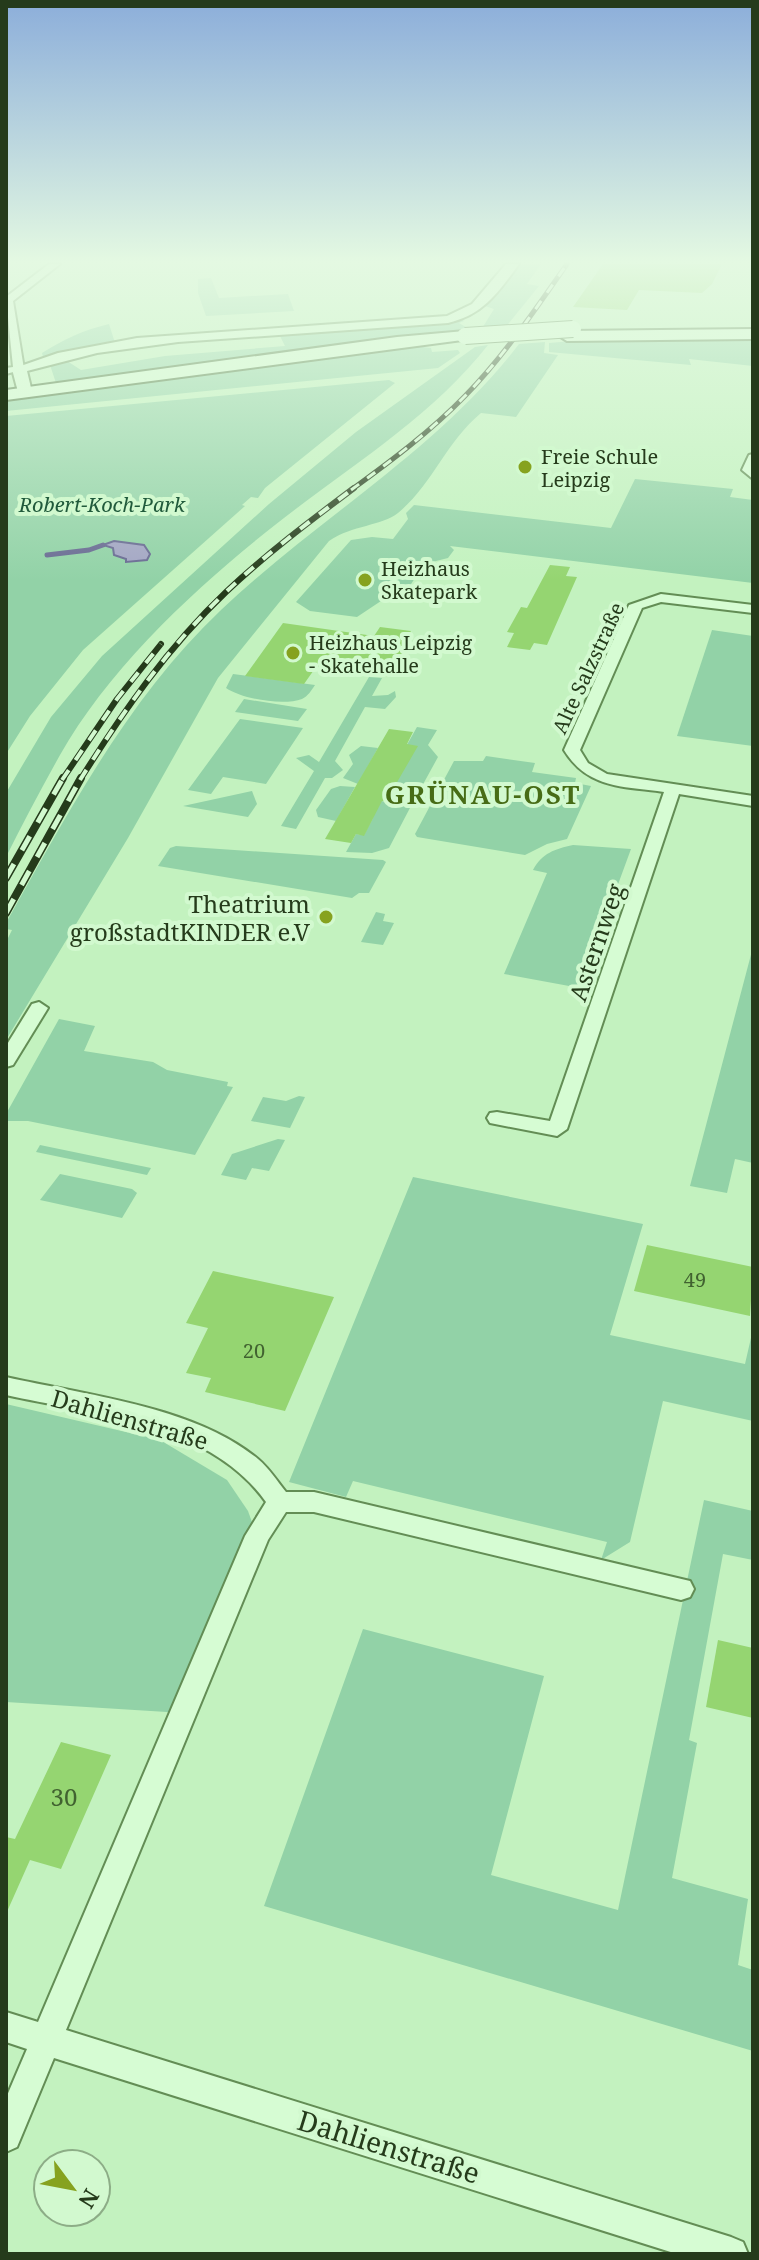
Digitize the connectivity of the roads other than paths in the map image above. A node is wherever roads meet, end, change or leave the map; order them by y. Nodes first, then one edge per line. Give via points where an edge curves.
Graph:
1 (191, 369) edge
2 (12, 370) edge
3 (25, 392) junction
4 (6, 395) edge
5 (753, 458) edge
6 (753, 475) edge
7 (753, 609) edge
8 (673, 789) junction
9 (753, 801) edge
10 (39, 1008) dead end
11 (6, 1061) edge
12 (497, 1118) dead end
13 (6, 1386) edge
14 (279, 1502) junction
15 (681, 1589) dead end
16 (6, 2027) edge
17 (47, 2040) junction
18 (6, 2136) edge
19 (731, 2254) edge

1 - 3 main road
2 - 3 street
3 - 4 main road
5 - 6 street via 748,470
7 - 8 street, Alte Salzstraße via 661,598 636,605 579,728 572,750 591,773
8 - 9 street
8 - 12 street, Asternweg via 557,1129
10 - 11 street
13 - 14 street, Dahlienstraße via 210,1439 253,1468
14 - 15 street via 314,1502
14 - 17 street via 257,1536
16 - 17 street, Dahlienstraße
17 - 18 street
17 - 19 street, Dahlienstraße

